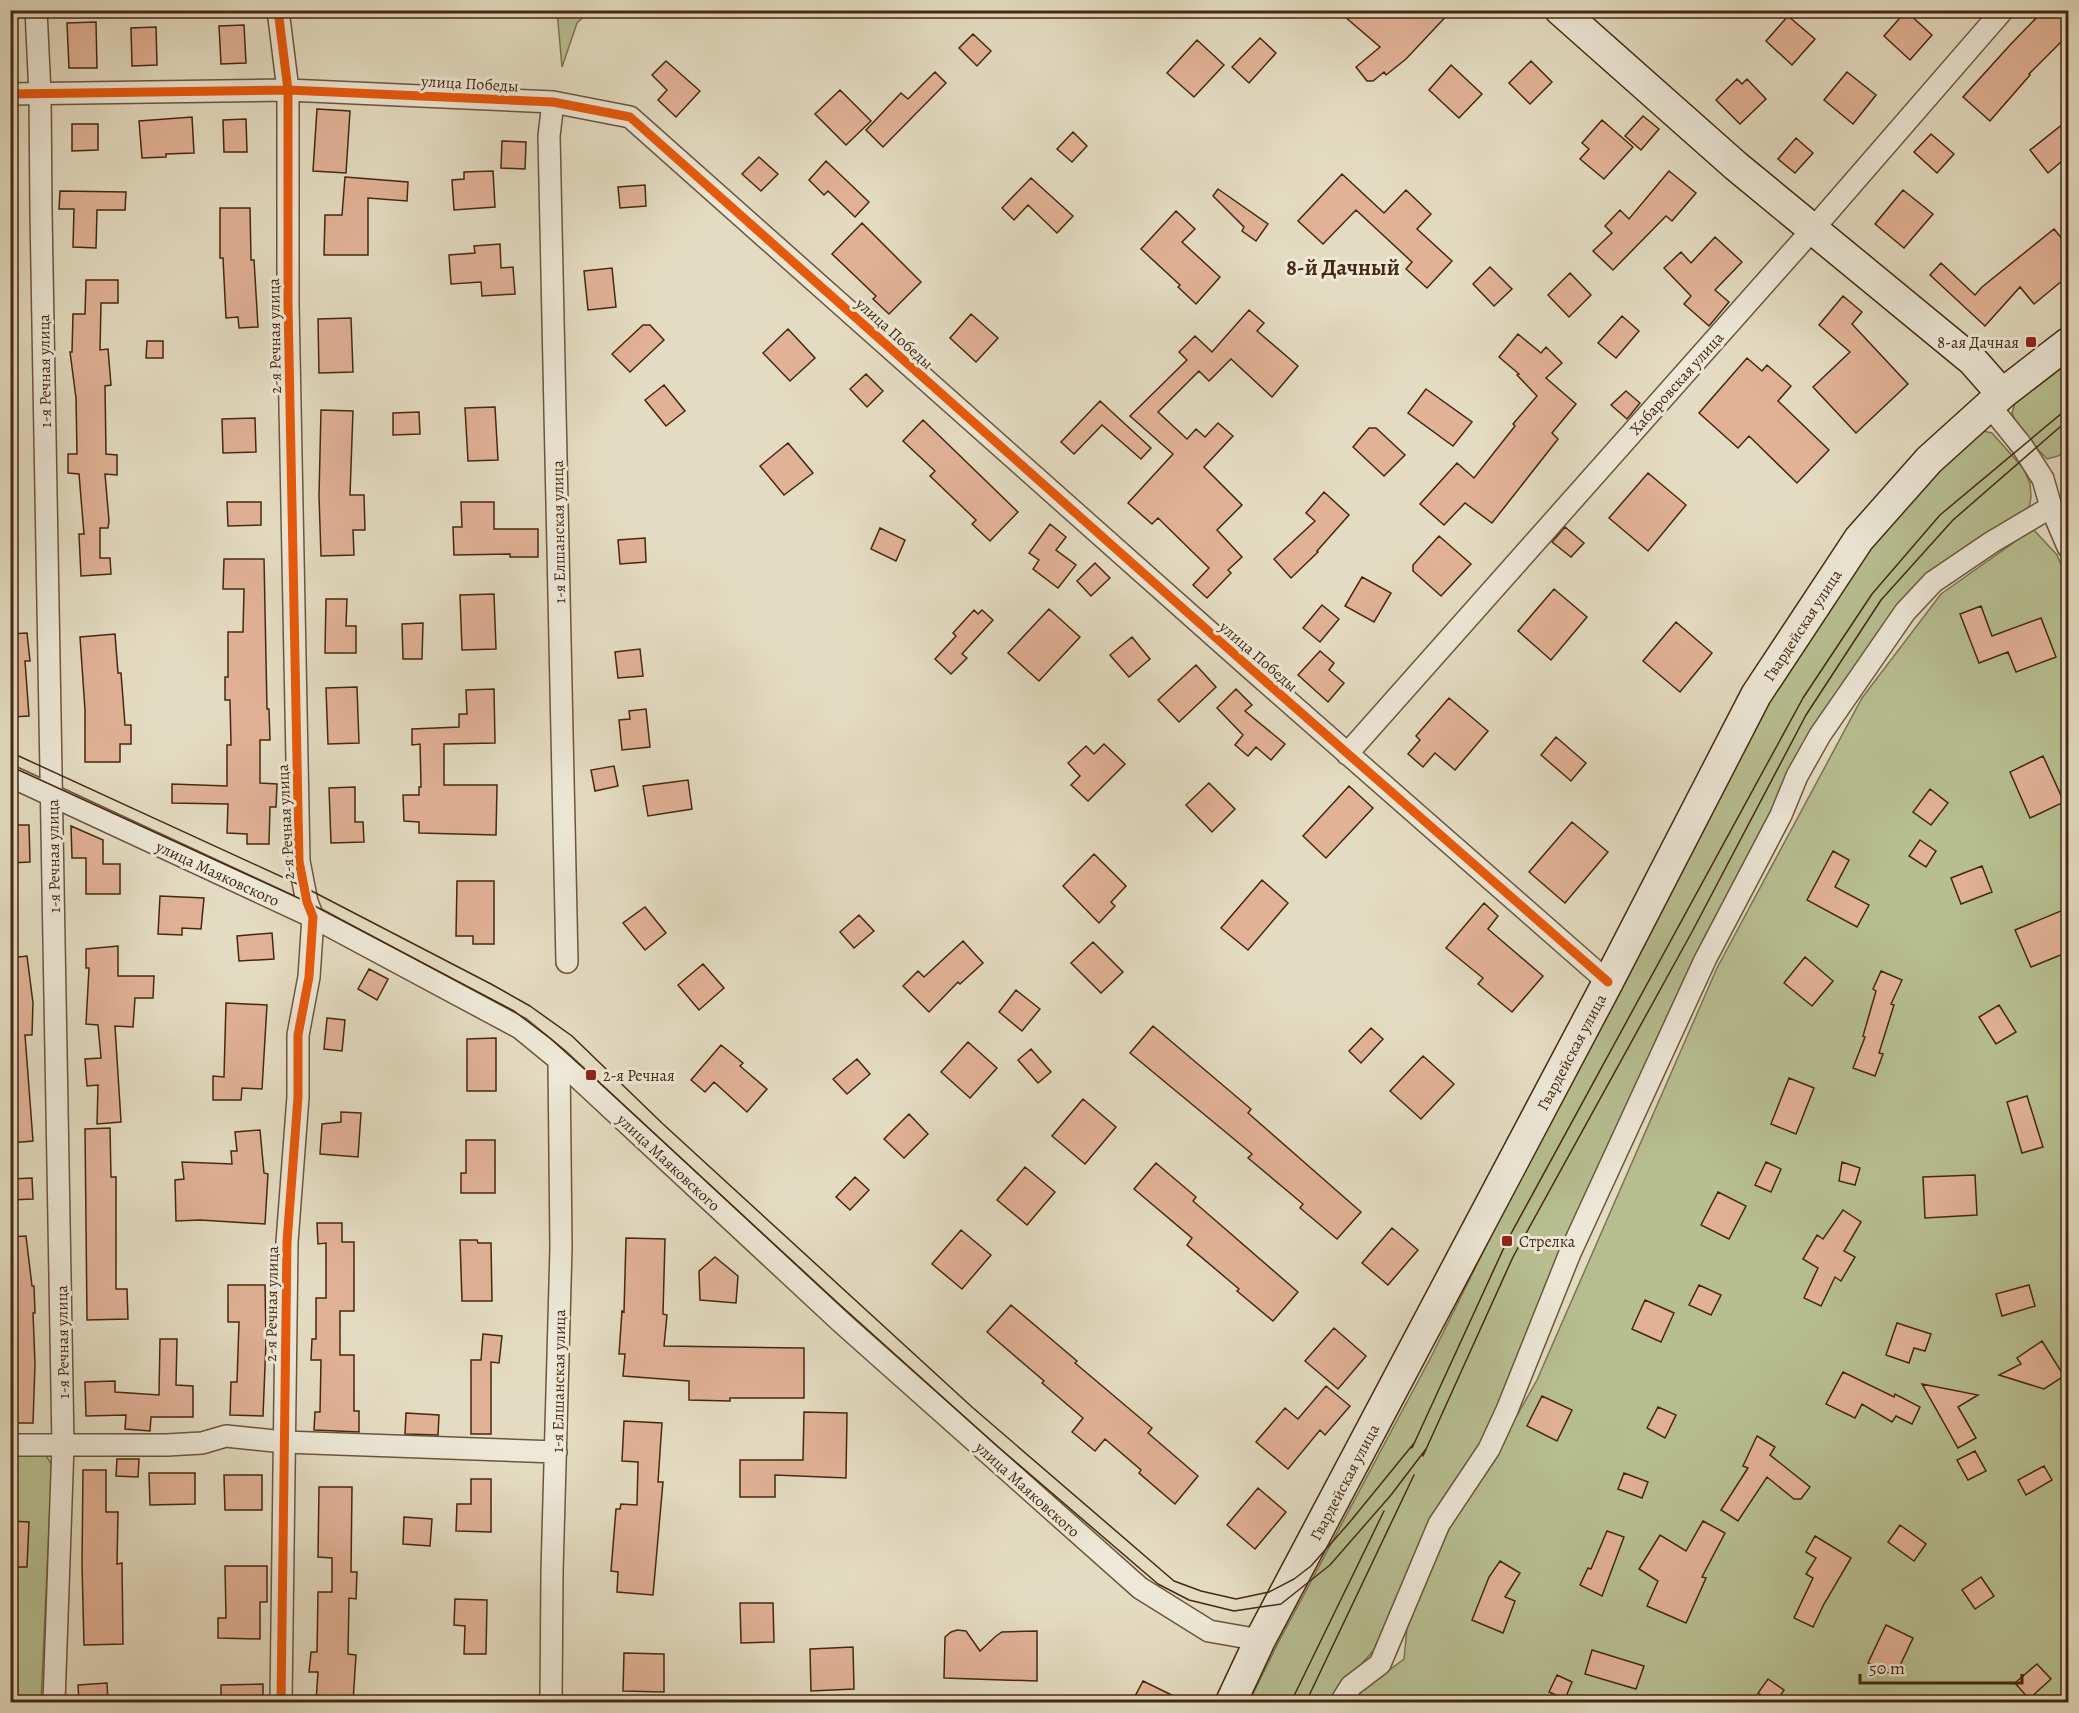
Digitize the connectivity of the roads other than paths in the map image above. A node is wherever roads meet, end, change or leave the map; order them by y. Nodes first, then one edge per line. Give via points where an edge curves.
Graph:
1 (36, 10) edge
2 (278, 10) edge
3 (1560, 10) edge
4 (2003, 10) edge
5 (288, 90) junction
6 (10, 94) edge
7 (40, 94) junction
8 (553, 102) junction
9 (1813, 229) junction
10 (2068, 343) edge
11 (1996, 400) junction
12 (2051, 507) junction
13 (2068, 547) edge
14 (1347, 754) junction
15 (10, 776) edge
16 (53, 796) junction
17 (313, 917) junction
18 (567, 962) dead end
19 (1608, 982) junction
20 (559, 1060) junction
21 (284, 1442) junction
22 (10, 1445) edge
23 (63, 1445) junction
24 (556, 1452) junction
25 (1260, 1640) junction
26 (54, 1702) edge
27 (281, 1702) edge
28 (551, 1702) edge
29 (1231, 1702) edge
30 (1341, 1702) edge

1 - 7 street, 1-я Речная улица
2 - 5 street, 2-я Речная улица
3 - 9 main road
4 - 9 street, Хабаровская улица
5 - 7 street, улица Победы
5 - 8 street, улица Победы
5 - 17 street, 2-я Речная улица via 288,304 299,861
6 - 7 street, улица Победы
7 - 16 street, 1-я Речная улица
8 - 14 street, улица Победы via 630,117
8 - 18 street, 1-я Елшанская улица via 549,136
9 - 11 main road via 1973,361
9 - 14 street, Хабаровская улица
10 - 11 main road, Гвардейская улица
11 - 12 street via 2043,479
11 - 19 main road, Гвардейская улица via 1929,460 1859,539 1756,695
12 - 13 street
12 - 30 street via 1933,582 1905,612 1820,735 1695,982 1570,1253 1489,1449 1439,1524 1380,1664 1351,1686
14 - 19 street, улица Победы
15 - 16 street, улица Маяковского
16 - 17 street, улица Маяковского
16 - 23 street, 1-я Речная улица
17 - 20 street, улица Маяковского via 520,1028
17 - 21 street, 2-я Речная улица via 309,977 298,1035 298,1097 287,1242
19 - 25 main road, Гвардейская улица
20 - 24 street, 1-я Елшанская улица via 561,1248
20 - 25 street, улица Маяковского via 842,1323 1140,1588 1209,1631
21 - 23 street via 226,1436 202,1443
21 - 24 street
21 - 27 street, 2-я Речная улица
22 - 23 street
23 - 26 street, 1-я Речная улица
24 - 28 street, 1-я Елшанская улица
25 - 29 main road, Гвардейская улица

